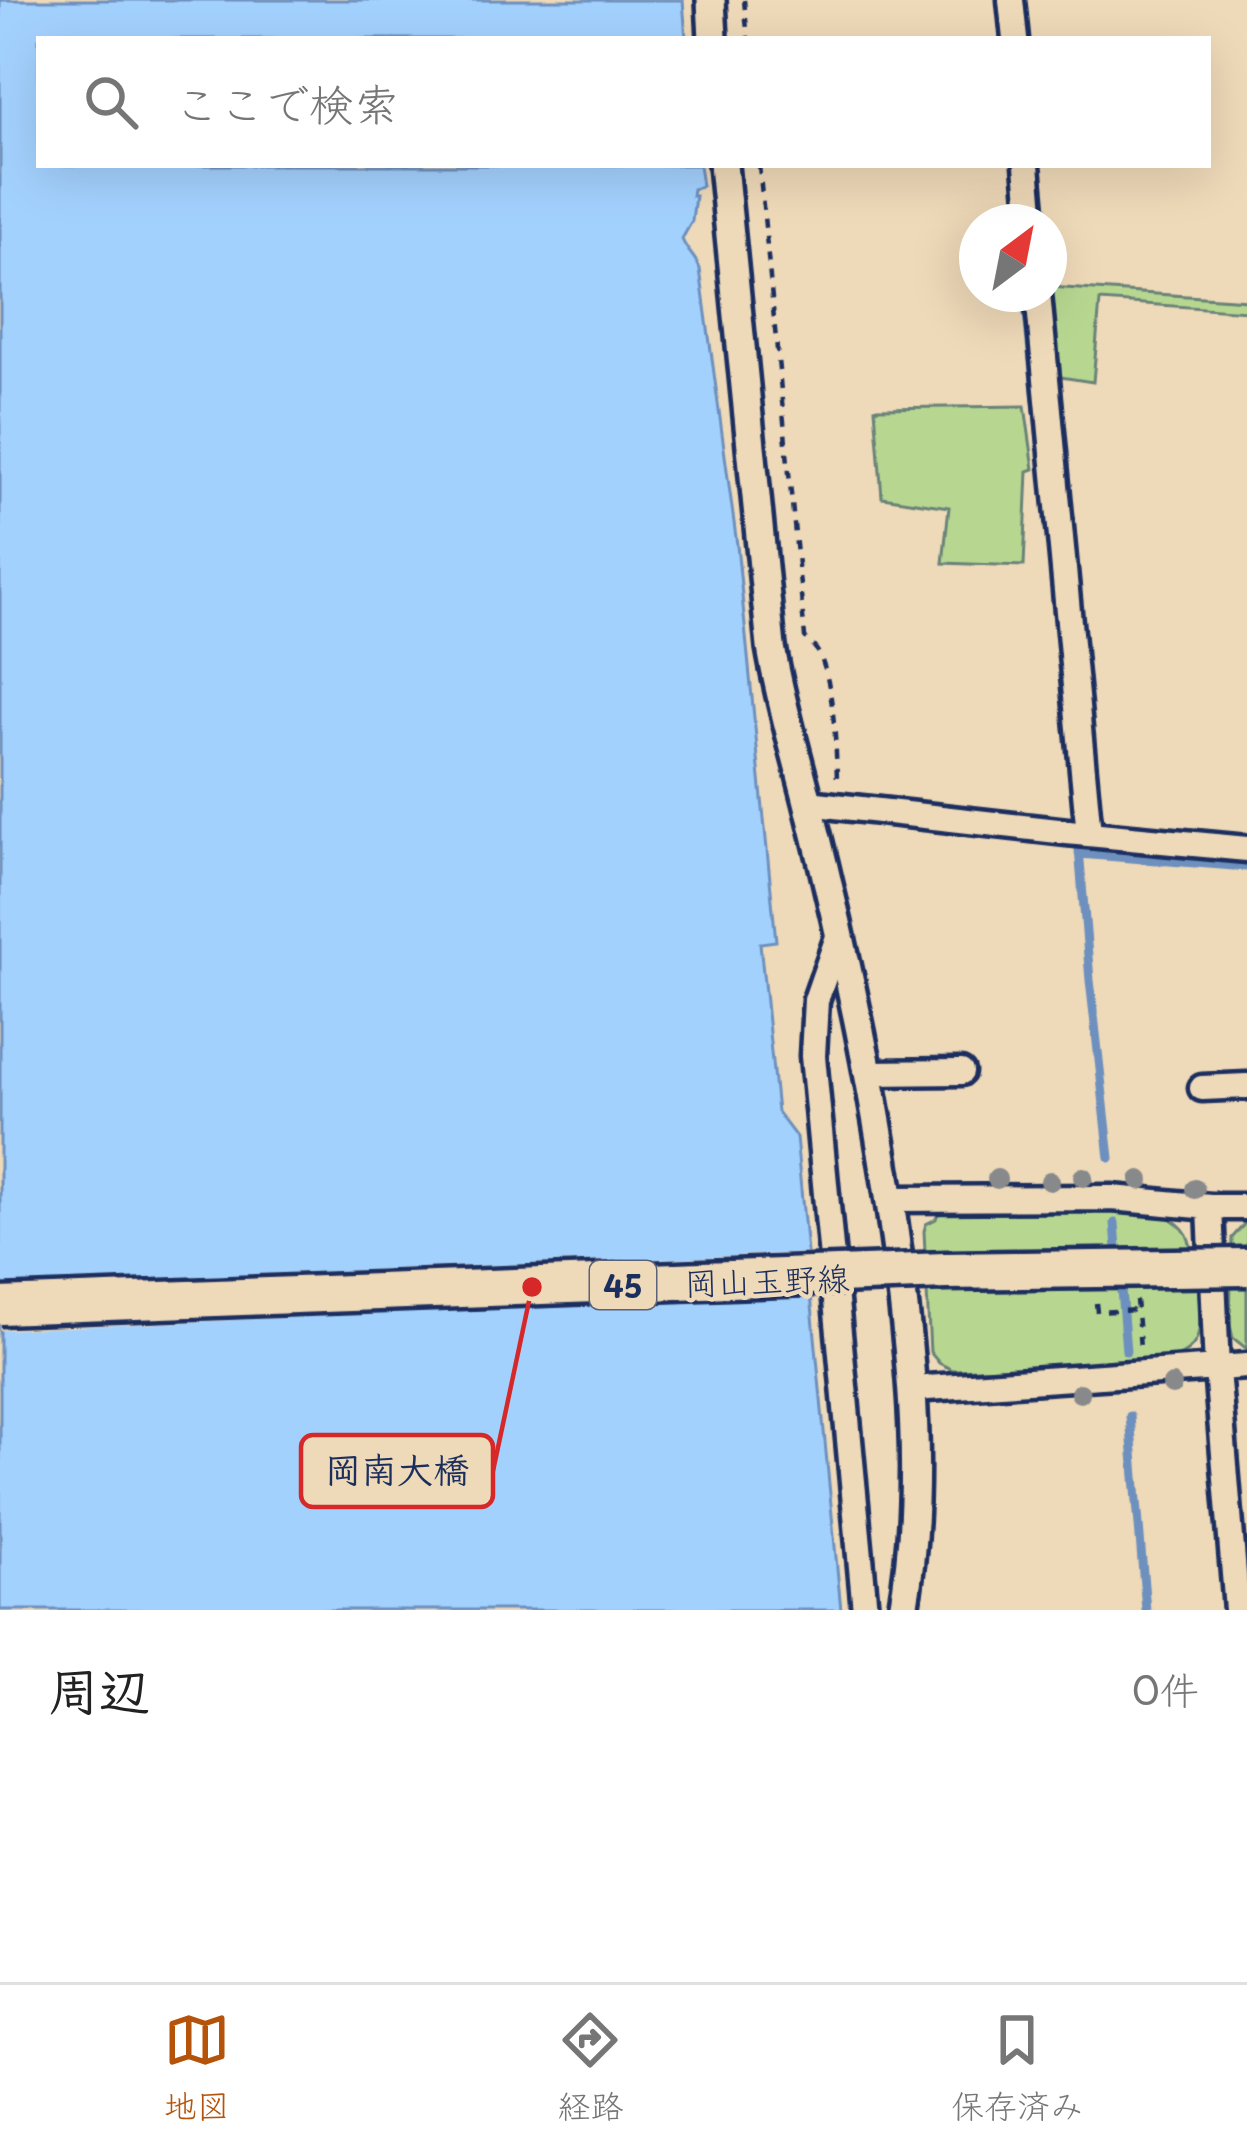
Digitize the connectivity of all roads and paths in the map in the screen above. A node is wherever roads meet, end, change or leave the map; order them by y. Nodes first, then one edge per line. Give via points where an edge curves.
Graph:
1 (710, 0) edge
2 (744, 0) edge
3 (1011, 0) edge
4 (713, 36) edge
5 (748, 36) edge
6 (1015, 36) edge
7 (723, 168) edge
8 (759, 168) edge
9 (1027, 168) edge
10 (1030, 204) edge
11 (1039, 312) edge
12 (808, 803) junction
13 (838, 806) junction
14 (1080, 834) junction
15 (1247, 849) edge
16 (838, 934) junction
17 (961, 1072) dead end
18 (870, 1073) junction
19 (1247, 1086) edge
20 (1202, 1088) dead end
21 (890, 1199) junction
22 (1210, 1207) junction
23 (1247, 1207) edge
24 (1247, 1267) edge
25 (1096, 1304) dead end
26 (0, 1306) edge
27 (1133, 1310) dead end
28 (1247, 1366) edge
29 (1217, 1370) junction
30 (913, 1389) junction
31 (865, 1610) edge
32 (903, 1610) edge
33 (1237, 1610) edge

1 - 4 street
2 - 5 path
3 - 6 street
7 - 12 street via 770,646
8 - 13 path via 805,637 828,688
9 - 10 street
11 - 14 street
12 - 13 street
12 - 16 street
13 - 14 street
14 - 15 street
16 - 18 street
16 - 31 street via 815,1000 813,1056
17 - 18 street
18 - 21 street
19 - 20 street
21 - 22 street via 1112,1198
21 - 30 street
22 - 23 street
22 - 29 street
24 - 26 main road, 岡山玉野線 / 45, bridge
25 - 27 path via 1097,1312
28 - 29 street
29 - 30 street
29 - 33 street
30 - 32 street via 915,1504

